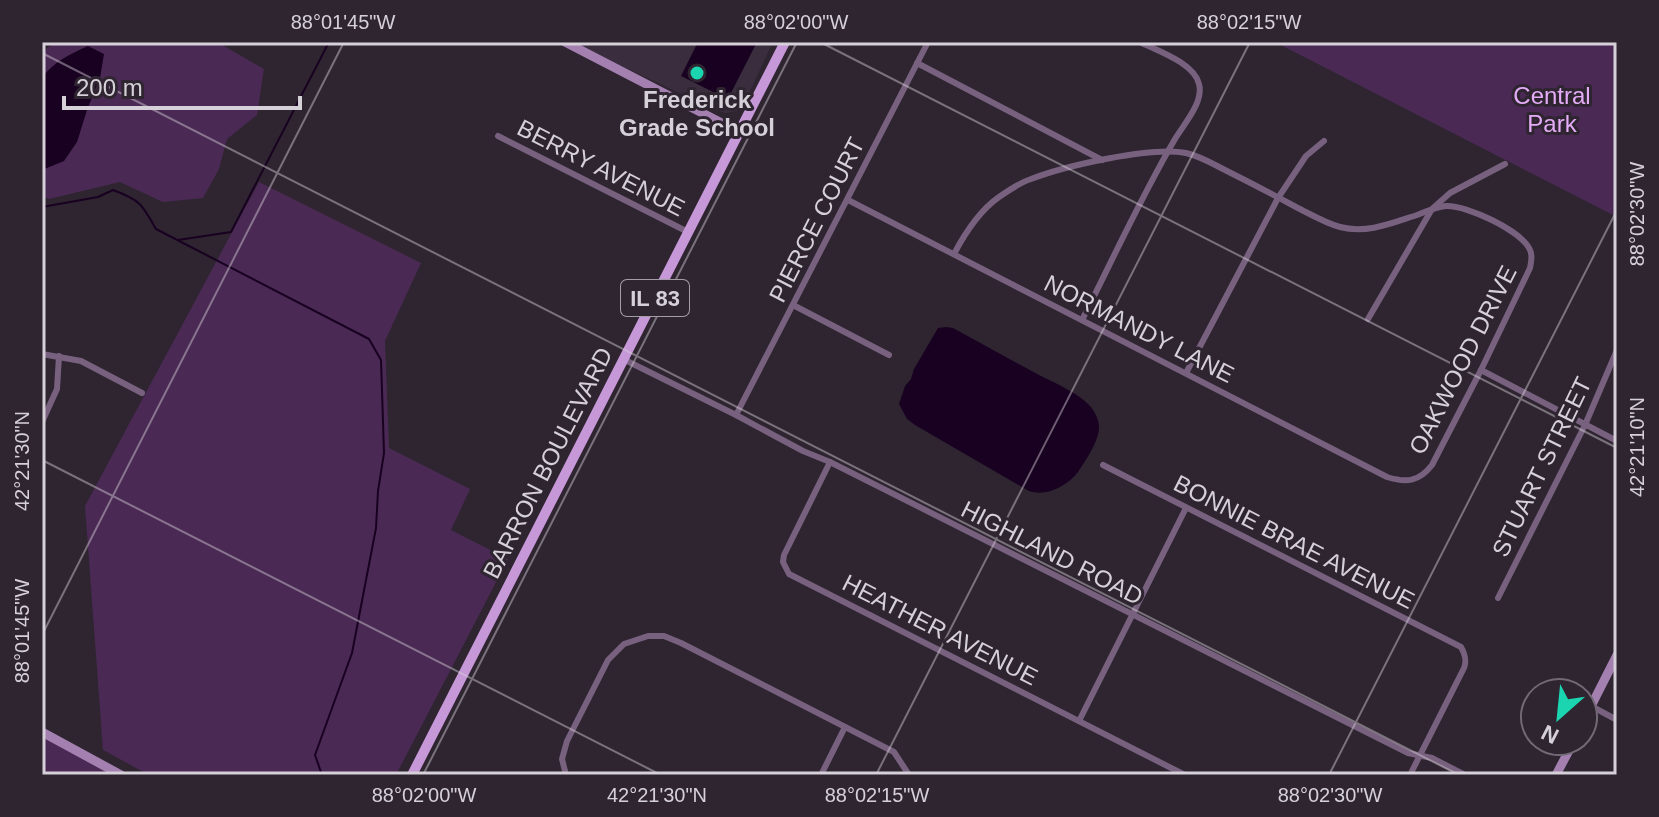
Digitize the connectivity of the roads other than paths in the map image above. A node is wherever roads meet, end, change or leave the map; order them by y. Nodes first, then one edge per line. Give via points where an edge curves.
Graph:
1 (565, 42) edge
2 (785, 42) edge
3 (928, 42) edge
4 (1140, 42) edge
5 (917, 63) junction
6 (739, 132) junction
7 (498, 136) dead end
8 (1324, 141) dead end
9 (1168, 152) junction
10 (1102, 160) junction
11 (1505, 164) dead end
12 (1278, 198) junction
13 (848, 200) junction
14 (1432, 209) junction
15 (688, 232) junction
16 (954, 254) junction
17 (793, 305) junction
18 (1368, 319) dead end
19 (1082, 320) junction
20 (1617, 350) edge
21 (42, 354) edge
22 (889, 355) dead end
23 (59, 356) junction
24 (623, 359) junction
25 (1481, 370) junction
26 (1186, 373) junction
27 (142, 393) dead end
28 (736, 415) junction
29 (42, 422) edge
30 (1585, 425) junction
31 (1617, 441) edge
32 (830, 462) junction
33 (1103, 465) dead end
34 (1416, 479) joint
35 (1186, 508) junction
36 (1498, 598) dead end
37 (1134, 614) junction
38 (1617, 655) edge
39 (1599, 690) edge
40 (1599, 710) edge
41 (1617, 720) edge
42 (1079, 721) junction
43 (845, 727) junction
44 (42, 732) edge
45 (1419, 756) junction
46 (1566, 757) edge
47 (121, 775) edge
48 (412, 775) edge
49 (566, 775) edge
50 (821, 775) edge
51 (909, 775) edge
52 (1185, 775) edge
53 (1410, 775) edge
54 (1465, 775) edge
55 (1556, 775) edge

1 - 6 street
2 - 6 main road, BARRON BOULEVARD / IL 83
3 - 5 street, PIERCE COURT
4 - 9 street via 1184,64 1199,84 1198,101
5 - 10 street
5 - 13 street, PIERCE COURT
6 - 15 main road, BARRON BOULEVARD / IL 83
7 - 15 street, BERRY AVENUE
8 - 12 street via 1306,156
9 - 10 street
9 - 12 street via 1206,160
9 - 19 street
10 - 16 street via 1032,178 996,199
11 - 14 street via 1450,193
12 - 14 street via 1340,227 1363,229
12 - 26 street
13 - 16 street, NORMANDY LANE
13 - 17 street, PIERCE COURT
14 - 18 street
14 - 25 street, OAKWOOD DRIVE via 1457,206 1472,211 1509,230 1530,250 1530,268
15 - 24 main road, BARRON BOULEVARD / IL 83
16 - 19 street, NORMANDY LANE
17 - 22 street
17 - 28 street, PIERCE COURT
19 - 26 street, NORMANDY LANE
20 - 30 street, STUART STREET
21 - 23 street
23 - 27 street via 94,366
23 - 29 street via 57,389
24 - 28 street, HIGHLAND ROAD
24 - 48 main road, BARRON BOULEVARD / IL 83
25 - 30 street
25 - 34 street, OAKWOOD DRIVE via 1432,465
26 - 34 street, NORMANDY LANE via 1387,477
28 - 32 street, HIGHLAND ROAD
30 - 31 street
30 - 36 street, STUART STREET
32 - 37 street, HIGHLAND ROAD
32 - 42 street, HEATHER AVENUE via 784,555 789,574
33 - 35 street, BONNIE BRAE AVENUE
35 - 37 street
35 - 45 street, BONNIE BRAE AVENUE via 1461,647 1466,663
37 - 42 street
37 - 45 street, HIGHLAND ROAD
38 - 39 street
40 - 41 street
42 - 52 street, HEATHER AVENUE
43 - 49 street via 681,643 664,636 636,636 608,660 567,741 562,759
43 - 50 street
43 - 51 street via 894,752
44 - 47 street
45 - 53 street
45 - 54 street, HIGHLAND ROAD
46 - 55 street

